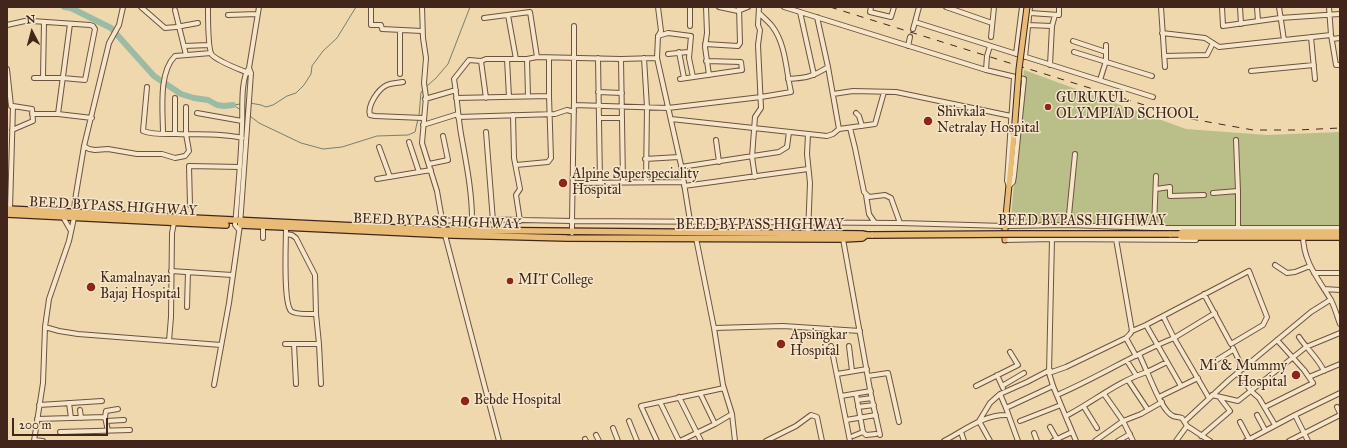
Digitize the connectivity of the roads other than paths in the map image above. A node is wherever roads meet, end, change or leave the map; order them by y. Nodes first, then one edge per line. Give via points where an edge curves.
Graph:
1 (123, 7) edge
2 (141, 7) edge
3 (259, 7) edge
4 (371, 7) edge
5 (422, 7) edge
6 (658, 7) edge
7 (690, 7) edge
8 (706, 7) edge
9 (719, 7) edge
10 (748, 7) edge
11 (759, 7) edge
12 (784, 7) edge
13 (871, 7) edge
14 (894, 7) edge
15 (919, 7) edge
16 (946, 7) edge
17 (994, 7) edge
18 (1022, 7) edge
19 (1027, 7) edge
20 (1030, 7) edge
21 (1059, 7) edge
22 (1161, 7) edge
23 (1222, 7) edge
24 (1240, 7) edge
25 (1256, 7) edge
26 (1279, 7) edge
27 (1329, 7) edge
28 (208, 9) dead end
29 (738, 9) edge
30 (175, 10) dead end
31 (800, 12) junction
32 (759, 13) junction
33 (1030, 13) junction
34 (258, 14) junction
35 (1055, 14) junction
36 (1329, 14) junction
37 (1340, 14) edge
38 (228, 15) dead end
39 (508, 15) junction
40 (817, 17) junction
41 (484, 18) dead end
42 (1280, 18) junction
43 (26, 21) dead end
44 (32, 21) dead end
45 (1258, 21) junction
46 (44, 22) junction
47 (915, 22) junction
48 (198, 23) dead end
49 (992, 23) junction
50 (70, 24) junction
51 (1241, 24) junction
52 (7, 25) edge
53 (1028, 25) junction
54 (574, 26) dead end
55 (690, 26) dead end
56 (1052, 26) junction
57 (179, 27) junction
58 (913, 29) tunnel mouth
59 (400, 30) junction
60 (422, 31) junction
61 (1162, 33) junction
62 (658, 36) junction
63 (910, 37) tunnel mouth
64 (991, 37) dead end
65 (1311, 37) junction
66 (1332, 37) junction
67 (1340, 38) edge
68 (1284, 40) junction
69 (1073, 41) dead end
70 (1213, 43) junction
71 (705, 44) junction
72 (209, 45) junction
73 (1106, 45) dead end
74 (184, 46) junction
75 (908, 46) junction
76 (990, 46) junction
77 (679, 52) junction
78 (688, 52) junction
79 (1074, 52) dead end
80 (1106, 52) junction
81 (211, 53) junction
82 (668, 54) dead end
83 (1016, 54) junction
84 (186, 55) junction
85 (1164, 56) junction
86 (538, 57) junction
87 (1025, 57) junction
88 (549, 58) junction
89 (574, 58) junction
90 (598, 58) junction
91 (644, 58) junction
92 (657, 58) junction
93 (507, 59) junction
94 (516, 59) junction
95 (527, 59) junction
96 (621, 59) junction
97 (706, 60) junction
98 (481, 61) junction
99 (1106, 61) junction
100 (1050, 65) junction
101 (1314, 65) junction
102 (1340, 65) edge
103 (828, 67) junction
104 (1165, 67) dead end
105 (7, 69) edge
106 (986, 70) junction
107 (248, 71) junction
108 (1251, 71) dead end
109 (400, 74) dead end
110 (709, 75) junction
111 (814, 75) junction
112 (1152, 76) dead end
113 (43, 77) junction
114 (693, 77) junction
115 (34, 78) dead end
116 (63, 78) junction
117 (1014, 78) junction
118 (788, 79) junction
119 (1315, 79) dead end
120 (1100, 80) junction
121 (403, 82) dead end
122 (147, 87) dead end
123 (456, 90) junction
124 (598, 92) junction
125 (884, 92) junction
126 (622, 93) junction
127 (832, 94) junction
128 (528, 96) junction
129 (549, 96) junction
130 (509, 97) junction
131 (761, 97) junction
132 (1154, 97) dead end
133 (176, 98) dead end
134 (426, 98) junction
135 (456, 98) junction
136 (486, 98) junction
137 (10, 106) edge
138 (574, 106) junction
139 (598, 106) junction
140 (186, 107) dead end
141 (622, 107) junction
142 (647, 107) junction
143 (668, 108) junction
144 (574, 112) junction
145 (197, 113) dead end
146 (856, 113) dead end
147 (32, 114) junction
148 (58, 114) junction
149 (550, 114) junction
150 (458, 115) junction
151 (513, 115) junction
152 (1011, 116) junction
153 (92, 118) junction
154 (422, 118) junction
155 (599, 118) junction
156 (622, 118) junction
157 (244, 119) junction
158 (671, 119) junction
159 (423, 125) junction
160 (862, 126) junction
161 (754, 128) junction
162 (850, 128) junction
163 (839, 129) junction
164 (12, 130) junction
165 (486, 132) dead end
166 (789, 132) junction
167 (163, 134) junction
168 (175, 134) junction
169 (186, 134) junction
170 (808, 134) junction
171 (443, 136) dead end
172 (242, 138) junction
173 (716, 140) dead end
174 (1236, 140) dead end
175 (409, 142) dead end
176 (84, 146) junction
177 (379, 146) dead end
178 (1075, 154) dead end
179 (752, 157) junction
180 (679, 158) junction
181 (646, 159) junction
182 (719, 162) junction
183 (429, 164) junction
184 (516, 165) junction
185 (240, 167) junction
186 (681, 167) junction
187 (808, 169) junction
188 (431, 170) junction
189 (419, 172) junction
190 (1156, 176) dead end
191 (390, 177) junction
192 (755, 177) junction
193 (377, 179) dead end
194 (600, 182) junction
195 (623, 182) junction
196 (646, 182) junction
197 (573, 183) junction
198 (684, 184) junction
199 (1009, 186) junction
200 (1156, 189) junction
201 (1238, 191) junction
202 (1213, 193) dead end
203 (866, 195) junction
204 (1204, 195) dead end
205 (190, 205) dead end
206 (8, 211) edge
207 (74, 215) junction
208 (63, 217) junction
209 (472, 219) junction
210 (442, 220) junction
211 (493, 221) junction
212 (520, 221) junction
213 (572, 222) junction
214 (690, 222) junction
215 (174, 223) junction
216 (875, 223) junction
217 (900, 223) junction
218 (809, 224) junction
219 (238, 225) junction
220 (1068, 225) junction
221 (1005, 226) junction
222 (263, 227) junction
223 (1154, 228) junction
224 (1174, 228) junction
225 (1238, 228) junction
226 (1340, 228) edge
227 (71, 231) junction
228 (286, 231) junction
229 (1340, 232) edge
230 (445, 233) junction
231 (692, 233) junction
232 (808, 234) junction
233 (1303, 234) junction
234 (572, 235) junction
235 (866, 235) junction
236 (1174, 236) junction
237 (263, 238) dead end
238 (696, 238) junction
239 (843, 238) junction
240 (1340, 238) edge
241 (1052, 239) junction
242 (1116, 239) junction
243 (1005, 240) joint
244 (1274, 265) dead end
245 (1310, 266) junction
246 (172, 271) junction
247 (188, 272) junction
248 (1314, 273) junction
249 (1340, 273) edge
250 (232, 275) junction
251 (1324, 289) junction
252 (1340, 290) edge
253 (1204, 294) junction
254 (1330, 300) junction
255 (187, 307) dead end
256 (316, 314) junction
257 (1215, 314) junction
258 (1163, 316) junction
259 (1340, 324) edge
260 (1146, 325) junction
261 (45, 327) junction
262 (714, 328) junction
263 (860, 331) junction
264 (1132, 331) junction
265 (1340, 333) edge
266 (1299, 337) dead end
267 (1126, 338) junction
268 (1174, 338) junction
269 (1277, 340) junction
270 (169, 341) junction
271 (285, 344) dead end
272 (294, 344) junction
273 (319, 344) junction
274 (1231, 344) junction
275 (222, 345) junction
276 (1157, 345) junction
277 (831, 346) dead end
278 (849, 346) dead end
279 (1306, 347) junction
280 (1233, 350) junction
281 (1010, 352) dead end
282 (1138, 355) junction
283 (1292, 357) junction
284 (1127, 361) junction
285 (1167, 362) junction
286 (1340, 364) edge
287 (1207, 366) dead end
288 (866, 369) junction
289 (1243, 369) junction
290 (852, 371) junction
291 (1049, 371) junction
292 (1324, 371) junction
293 (1147, 372) junction
294 (1024, 373) dead end
295 (1238, 373) junction
296 (837, 374) junction
297 (997, 375) junction
298 (1136, 375) junction
299 (868, 376) junction
300 (1309, 377) junction
301 (1198, 378) junction
302 (1128, 380) junction
303 (296, 384) dead end
304 (321, 384) dead end
305 (214, 385) dead end
306 (976, 386) dead end
307 (1002, 386) junction
308 (1053, 386) junction
309 (1181, 386) junction
310 (724, 388) junction
311 (1251, 390) junction
312 (871, 391) junction
313 (700, 393) junction
314 (1002, 393) junction
315 (1340, 393) edge
316 (856, 394) junction
317 (1104, 394) junction
318 (1057, 395) junction
319 (841, 396) junction
320 (1211, 396) junction
321 (679, 397) junction
322 (1159, 397) junction
323 (872, 398) junction
324 (1220, 398) junction
325 (857, 400) junction
326 (102, 401) dead end
327 (660, 402) junction
328 (1162, 402) junction
329 (69, 403) junction
330 (1061, 404) junction
331 (39, 405) junction
332 (874, 405) junction
333 (858, 407) junction
334 (1084, 407) junction
335 (1265, 407) junction
336 (1337, 407) dead end
337 (1006, 408) junction
338 (118, 409) dead end
339 (80, 410) dead end
340 (1148, 410) junction
341 (732, 414) junction
342 (1340, 414) edge
343 (876, 415) junction
344 (1008, 415) junction
345 (1257, 415) dead end
346 (1295, 415) junction
347 (1066, 416) junction
348 (71, 418) junction
349 (81, 418) junction
350 (860, 418) junction
351 (37, 419) junction
352 (106, 419) junction
353 (124, 420) dead end
354 (846, 420) junction
355 (629, 421) dead end
356 (980, 421) junction
357 (1020, 421) dead end
358 (1123, 421) junction
359 (1185, 421) junction
360 (899, 422) dead end
361 (1240, 422) dead end
362 (715, 424) junction
363 (1275, 425) junction
364 (1187, 426) junction
365 (1050, 427) dead end
366 (613, 428) dead end
367 (1097, 428) dead end
368 (130, 430) dead end
369 (1266, 430) junction
370 (108, 431) junction
371 (60, 432) dead end
372 (863, 432) junction
373 (961, 432) junction
374 (1072, 432) junction
375 (697, 433) junction
376 (1034, 433) dead end
377 (1130, 434) junction
378 (1304, 434) junction
379 (596, 435) dead end
380 (853, 436) dead end
381 (1202, 436) junction
382 (636, 440) edge
383 (770, 440) edge
384 (1056, 440) edge
385 (1248, 440) edge
386 (34, 441) edge
387 (43, 441) edge
388 (499, 441) edge
389 (599, 441) edge
390 (618, 441) edge
391 (657, 441) edge
392 (679, 441) edge
393 (701, 441) edge
394 (735, 441) edge
395 (822, 441) edge
396 (850, 441) edge
397 (944, 441) edge
398 (964, 441) edge
399 (990, 441) edge
400 (1018, 441) edge
401 (1037, 441) edge
402 (1076, 441) edge
403 (1095, 441) edge
404 (1118, 441) edge
405 (1133, 441) edge
406 (1176, 441) edge
407 (1210, 441) edge
408 (1289, 441) edge
409 (1308, 441) edge

1 - 153 street via 119,25 109,43
2 - 57 street via 165,28
3 - 34 street
4 - 59 street via 371,25 381,25 382,29
5 - 60 street
6 - 62 street
7 - 55 street
8 - 71 street
9 - 29 street
10 - 29 street
11 - 32 street
12 - 31 street
13 - 14 street via 870,12 891,18
15 - 47 street
16 - 49 street
17 - 49 street
18 - 83 street
19 - 199 main road, bridge
20 - 33 street
21 - 35 street via 1059,15
22 - 61 street
23 - 51 street via 1222,26
24 - 51 street
25 - 45 street
26 - 42 street
27 - 36 street
28 - 72 street
29 - 71 street via 739,45
30 - 57 street
31 - 40 street
31 - 111 street
32 - 118 street via 779,39
32 - 131 street
33 - 35 street
33 - 53 street
34 - 38 street
34 - 107 street
35 - 56 street
36 - 37 street
36 - 42 street
36 - 66 street
39 - 41 street
39 - 86 street via 530,12
39 - 94 street
40 - 75 street
40 - 103 street
42 - 45 street
42 - 68 street
43 - 52 street
44 - 46 street
45 - 51 street
46 - 50 street
46 - 113 street
47 - 58 street
47 - 76 street
48 - 57 street
49 - 64 street
50 - 116 street
50 - 116 street via 90,25 95,29 85,80
53 - 56 street
53 - 87 street
54 - 89 street
56 - 100 street
57 - 74 street
59 - 60 street
59 - 109 street
60 - 134 street via 426,58
61 - 70 street via 1205,38
61 - 85 street
62 - 78 street via 668,33 690,36
62 - 92 street
63 - 75 street
65 - 66 street
65 - 68 street
65 - 101 street
66 - 67 street
66 - 102 street via 1336,65
68 - 70 street via 1219,47
69 - 80 street
70 - 85 street via 1207,55
71 - 97 street
72 - 74 street
72 - 81 street
73 - 80 street
74 - 84 street
75 - 106 street
76 - 83 street
76 - 106 street
77 - 78 street
77 - 82 street
77 - 114 street via 682,79
78 - 114 street
79 - 99 street
80 - 99 street
81 - 84 street
81 - 107 street via 222,61
83 - 87 street
84 - 167 street via 175,56 169,62 165,74
85 - 104 street
86 - 88 street
86 - 95 street
87 - 100 street
88 - 89 street
88 - 129 street
89 - 90 street
89 - 138 street
90 - 96 street
90 - 124 street
91 - 92 street
91 - 96 street
91 - 142 street
92 - 143 street
93 - 94 street
93 - 98 street
93 - 130 street
94 - 95 street
95 - 128 street
96 - 126 street
97 - 110 street
97 - 110 street via 741,62 742,70
98 - 123 street via 469,60 454,79
98 - 136 street
99 - 112 street
99 - 120 street
100 - 120 street
101 - 108 street
101 - 119 street
103 - 111 street
103 - 127 street
105 - 137 street
106 - 117 street
107 - 157 street via 248,98
107 - 157 street via 242,97
110 - 114 street
111 - 118 street
113 - 115 street
113 - 116 street
116 - 148 street
117 - 152 street
117 - 199 street via 1024,79 1014,176
118 - 131 street via 791,92
120 - 132 street
121 - 154 street via 386,86 378,93 369,108 370,115
122 - 167 street via 143,131
123 - 134 street
123 - 135 street
124 - 126 street
124 - 139 street
125 - 127 street via 853,91
125 - 152 street via 896,92
125 - 160 street via 875,124
126 - 141 street
127 - 163 street
128 - 129 street
128 - 130 street
129 - 149 street
130 - 136 street
131 - 143 street
131 - 161 street via 761,108 755,117
133 - 168 street
134 - 154 street
135 - 136 street
135 - 150 street
137 - 147 street via 32,109
137 - 164 street
138 - 139 street
138 - 144 street
139 - 141 street
139 - 155 street
140 - 169 street
141 - 142 street
141 - 156 street
142 - 143 street
142 - 181 street
143 - 158 street
144 - 149 street via 567,110
144 - 197 street
145 - 157 street
146 - 160 street
147 - 148 street
147 - 164 street via 33,121
148 - 153 street
149 - 151 street
149 - 184 street via 550,161
150 - 151 street
150 - 159 street
150 - 209 street
151 - 184 street
152 - 199 street via 1007,181
153 - 176 street
154 - 159 street
155 - 156 street
155 - 194 street
156 - 195 street
157 - 172 street
157 - 219 street
158 - 161 street
158 - 180 street
159 - 183 street via 422,143
160 - 162 street
161 - 166 street
161 - 179 street
162 - 163 street
162 - 203 street
163 - 170 street via 827,136
164 - 206 street
165 - 211 street
166 - 170 street
166 - 179 street via 786,147 779,152
167 - 168 street
168 - 169 street
169 - 172 street via 218,134
169 - 176 street via 189,151 181,158 162,154 95,150
170 - 187 street
171 - 183 street via 448,160
172 - 185 street
173 - 182 street
174 - 201 street
175 - 189 street
176 - 207 street
177 - 191 street
178 - 220 street
179 - 182 street
179 - 192 street
180 - 181 street
180 - 186 street
181 - 196 street
182 - 186 street
183 - 188 street
184 - 212 street via 520,189 516,195
185 - 205 street via 189,166
185 - 219 street
186 - 198 street
187 - 192 street
187 - 218 street
188 - 189 street
188 - 210 street
189 - 191 street
190 - 200 street
191 - 193 street
192 - 198 street
194 - 195 street
194 - 197 street
195 - 196 street
196 - 198 street
197 - 213 street
198 - 214 street
199 - 221 main road
200 - 204 street via 1170,187 1170,196
200 - 223 street
201 - 202 street
201 - 225 street
203 - 216 street via 870,214
203 - 217 street via 884,195 891,198
206 - 207 highway, BEED BYPASS HIGHWAY
206 - 208 highway, BEED BYPASS HIGHWAY
207 - 208 highway, BEED BYPASS HIGHWAY
207 - 215 highway, BEED BYPASS HIGHWAY
207 - 219 highway, BEED BYPASS HIGHWAY
207 - 227 street
208 - 227 street
209 - 210 street
209 - 211 street
210 - 230 street
211 - 212 street
212 - 213 street
213 - 214 street
213 - 234 street
214 - 218 street
214 - 231 street
215 - 219 highway, BEED BYPASS HIGHWAY
215 - 246 street
216 - 217 street
216 - 218 street
217 - 221 street
218 - 232 street
219 - 222 highway, BEED BYPASS HIGHWAY
219 - 230 highway, BEED BYPASS HIGHWAY
219 - 250 street
220 - 221 street
220 - 223 street
221 - 243 main road
222 - 228 highway, BEED BYPASS HIGHWAY
222 - 237 street
223 - 224 street
224 - 225 street
224 - 236 street
225 - 233 street
226 - 233 street
227 - 261 street via 49,299
228 - 230 highway, BEED BYPASS HIGHWAY
228 - 256 street via 296,238 314,275
228 - 256 street via 286,297 290,310
229 - 233 highway, BEED BYPASS HIGHWAY
230 - 234 highway, BEED BYPASS HIGHWAY
230 - 388 street
231 - 232 highway, BEED BYPASS HIGHWAY
231 - 234 highway, BEED BYPASS HIGHWAY
232 - 235 highway, BEED BYPASS HIGHWAY
233 - 236 highway, BEED BYPASS HIGHWAY via 1183,232
233 - 240 highway, BEED BYPASS HIGHWAY
233 - 245 street via 1303,247
234 - 238 highway, BEED BYPASS HIGHWAY
235 - 236 highway, BEED BYPASS HIGHWAY, bridge
235 - 239 highway, BEED BYPASS HIGHWAY via 862,238
236 - 242 street
238 - 239 highway, BEED BYPASS HIGHWAY
238 - 262 street
239 - 263 street
241 - 242 street
241 - 243 street
241 - 291 street
242 - 264 street
244 - 245 street via 1287,273
245 - 248 street
246 - 247 street
246 - 270 street
247 - 250 street
247 - 255 street
248 - 249 street
248 - 251 street
250 - 275 street
251 - 252 street
251 - 254 street
253 - 257 street
253 - 258 street
253 - 274 street via 1249,271 1268,317 1262,325
254 - 259 street
254 - 269 street
256 - 273 street
257 - 268 street
257 - 274 street
258 - 260 street
258 - 268 street
260 - 264 street
260 - 276 street
261 - 270 street via 78,334
261 - 331 street
262 - 263 street via 783,326
262 - 310 street
263 - 288 street
264 - 267 street
265 - 279 street
266 - 279 street
267 - 282 street
267 - 291 street via 1066,366
268 - 276 street
268 - 301 street
269 - 283 street
269 - 289 street
270 - 275 street
271 - 272 street
272 - 273 street
272 - 303 street
273 - 304 street
274 - 280 street
275 - 305 street
276 - 282 street
276 - 285 street
277 - 296 street
278 - 290 street
279 - 283 street
279 - 292 street via 1318,359
280 - 287 street
280 - 289 street
281 - 297 street via 1018,365
282 - 284 street
282 - 293 street
283 - 300 street
283 - 311 street
284 - 298 street
284 - 318 street
285 - 293 street
285 - 309 street
286 - 292 street
288 - 290 street
288 - 299 street
289 - 295 street
290 - 296 street
291 - 308 street
291 - 314 street
292 - 300 street
293 - 298 street
293 - 322 street
294 - 307 street
295 - 311 street
295 - 320 street
296 - 319 street
297 - 306 street
297 - 307 street
298 - 302 street
299 - 312 street
299 - 360 street via 888,373
300 - 335 street via 1313,383
301 - 309 street
301 - 320 street
302 - 317 street
302 - 340 street
307 - 314 street
308 - 318 street
308 - 337 street
309 - 322 street
310 - 313 street
310 - 341 street
311 - 324 street via 1238,400
311 - 335 street
312 - 316 street
312 - 323 street
313 - 321 street
313 - 362 street
314 - 337 street
314 - 356 street via 990,403
315 - 346 street
316 - 319 street
316 - 325 street
317 - 334 street
317 - 358 street
318 - 330 street
319 - 354 street
320 - 324 street
320 - 359 street
321 - 327 street
321 - 375 street
322 - 328 street
323 - 325 street
323 - 332 street
324 - 381 street via 1230,411
325 - 333 street
326 - 329 street
327 - 391 street via 641,406
327 - 392 street
328 - 340 street
328 - 359 street via 1168,413
329 - 331 street
329 - 348 street
330 - 347 street
330 - 357 street
331 - 351 street
332 - 333 street
332 - 343 street
333 - 350 street
334 - 347 street
334 - 367 street
335 - 363 street
336 - 342 street
337 - 344 street
338 - 352 street via 106,410
339 - 349 street
340 - 358 street
341 - 362 street
341 - 394 street
342 - 378 street
343 - 350 street
343 - 372 street via 878,434 866,435
344 - 356 street via 993,416
344 - 400 street
345 - 369 street
346 - 363 street
346 - 378 street
347 - 374 street
348 - 349 street
348 - 351 street
349 - 352 street
350 - 354 street
350 - 372 street
351 - 386 street
352 - 353 street
352 - 370 street
354 - 396 street
355 - 382 street
356 - 373 street
356 - 399 street
358 - 377 street
358 - 403 street
359 - 364 street
361 - 385 street
362 - 375 street
363 - 369 street
364 - 381 street
364 - 406 street
365 - 384 street
366 - 390 street
368 - 370 street
369 - 385 street
370 - 371 street
372 - 380 street
373 - 397 street
373 - 398 street
374 - 384 street
374 - 402 street
375 - 392 street
375 - 393 street
376 - 401 street
377 - 404 street
377 - 405 street
378 - 408 street
378 - 409 street
379 - 389 street
381 - 407 street
383 - 395 street via 814,415 817,417
386 - 387 street

